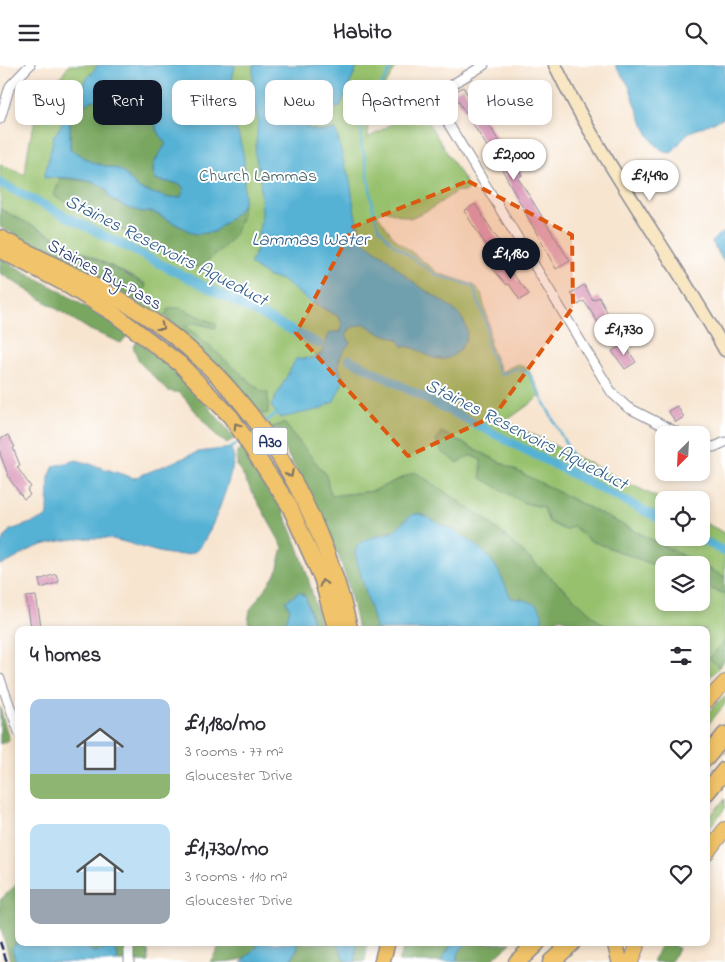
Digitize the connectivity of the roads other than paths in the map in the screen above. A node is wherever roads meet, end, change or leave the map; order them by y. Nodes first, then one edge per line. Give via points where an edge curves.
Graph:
1 (30, 65) edge
2 (484, 65) edge
3 (555, 65) edge
4 (0, 115) edge
5 (0, 238) edge
6 (0, 250) edge
7 (725, 350) edge
8 (664, 426) edge
9 (725, 442) edge
10 (710, 446) edge
11 (335, 626) edge
12 (349, 626) edge
13 (0, 679) edge
14 (725, 682) edge
15 (710, 698) edge
16 (15, 721) edge
17 (725, 735) edge
18 (710, 753) edge
19 (725, 770) edge
20 (710, 788) edge
21 (725, 829) edge
22 (710, 849) edge
23 (129, 946) edge
24 (534, 946) edge
25 (569, 946) edge
26 (616, 946) edge
27 (637, 946) edge
28 (129, 962) edge
29 (517, 962) edge
30 (551, 962) edge
31 (620, 962) edge
32 (631, 962) edge

1 - 4 street via 10,86
2 - 8 street via 440,92 440,110 612,393 627,407
3 - 7 main road via 577,111
5 -> 12 highway, Staines By-Pass / A30 via 120,300 157,324 212,372 248,412 280,456 313,516 342,592
11 -> 6 highway, Staines By-Pass / A30 via 322,579 289,505 231,417 180,364 113,313 62,281
9 - 10 street
13 - 16 street
14 - 15 main road
17 - 18 highway
19 - 20 highway
21 - 22 main road
23 - 28 street
24 - 29 highway
25 - 30 highway
26 - 31 highway
27 - 32 main road

